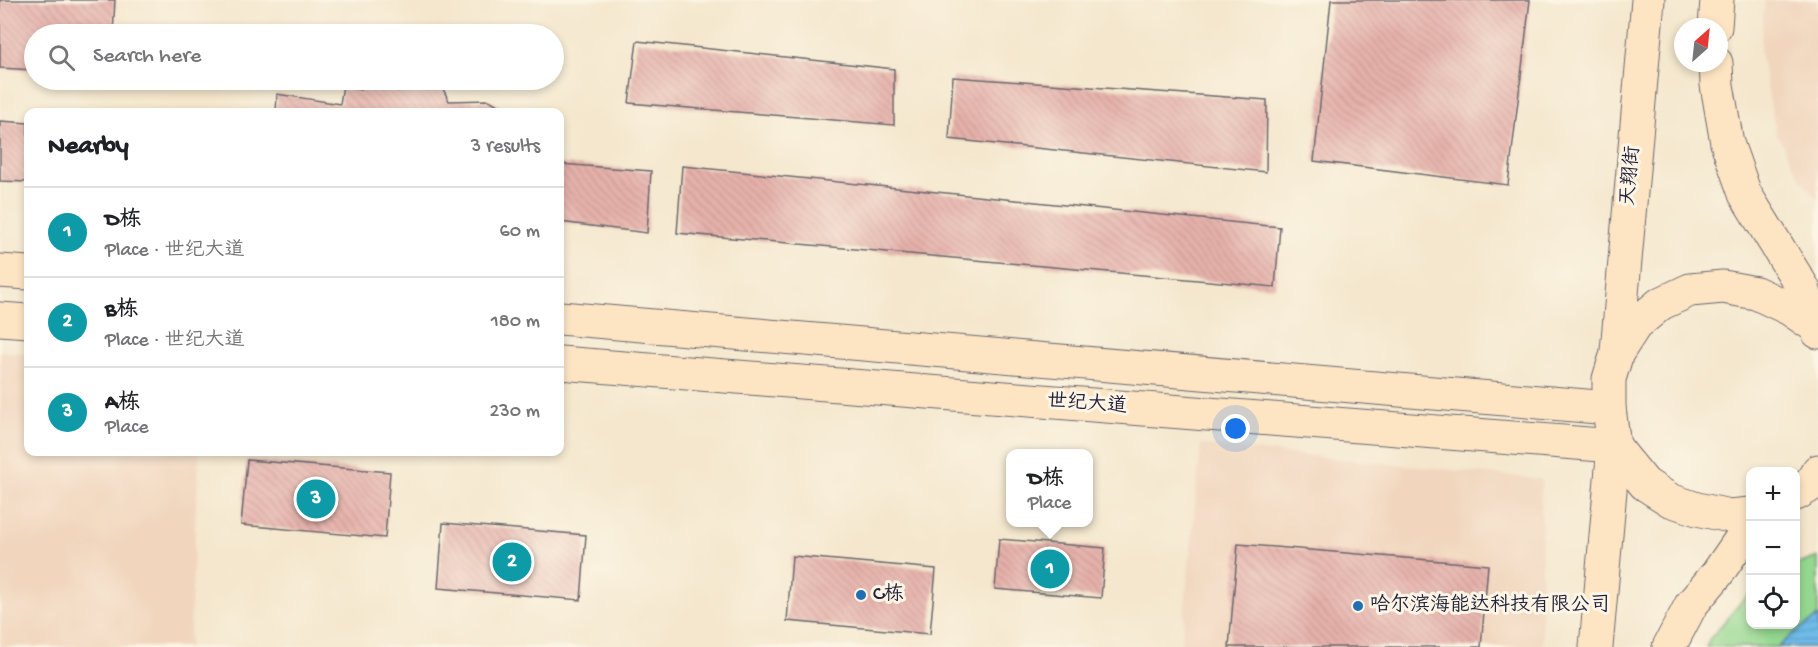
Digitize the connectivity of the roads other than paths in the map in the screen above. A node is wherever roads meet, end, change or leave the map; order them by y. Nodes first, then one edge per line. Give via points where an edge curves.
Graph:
1 (1648, 0) edge
2 (1717, 0) edge
3 (1716, 18) edge
4 (1716, 72) edge
5 (0, 271) edge
6 (24, 273) edge
7 (564, 318) edge
8 (0, 319) edge
9 (24, 321) edge
10 (1817, 328) edge
11 (1617, 353) junction
12 (564, 363) edge
13 (1609, 408) junction
14 (1614, 446) junction
15 (1818, 471) edge
16 (1800, 492) edge
17 (1800, 502) edge
18 (1818, 503) edge
19 (1746, 514) edge
20 (1746, 531) edge
21 (1596, 647) edge
22 (1669, 647) edge

1 - 11 main road, 天翔街
2 - 3 main road
4 - 10 main road via 1727,143 1745,194 1803,288
5 - 6 main road
7 - 13 main road, 世纪大道
8 - 9 main road
10 - 11 main road via 1790,309 1756,293 1723,286 1690,290 1651,311 1635,325
11 - 13 main road via 1609,379
12 - 14 main road, 世纪大道
13 - 14 main road
14 - 19 main road via 1645,483 1670,500 1697,510 1730,516
14 - 21 main road
15 - 16 main road
17 - 18 main road
20 - 22 main road via 1691,605

